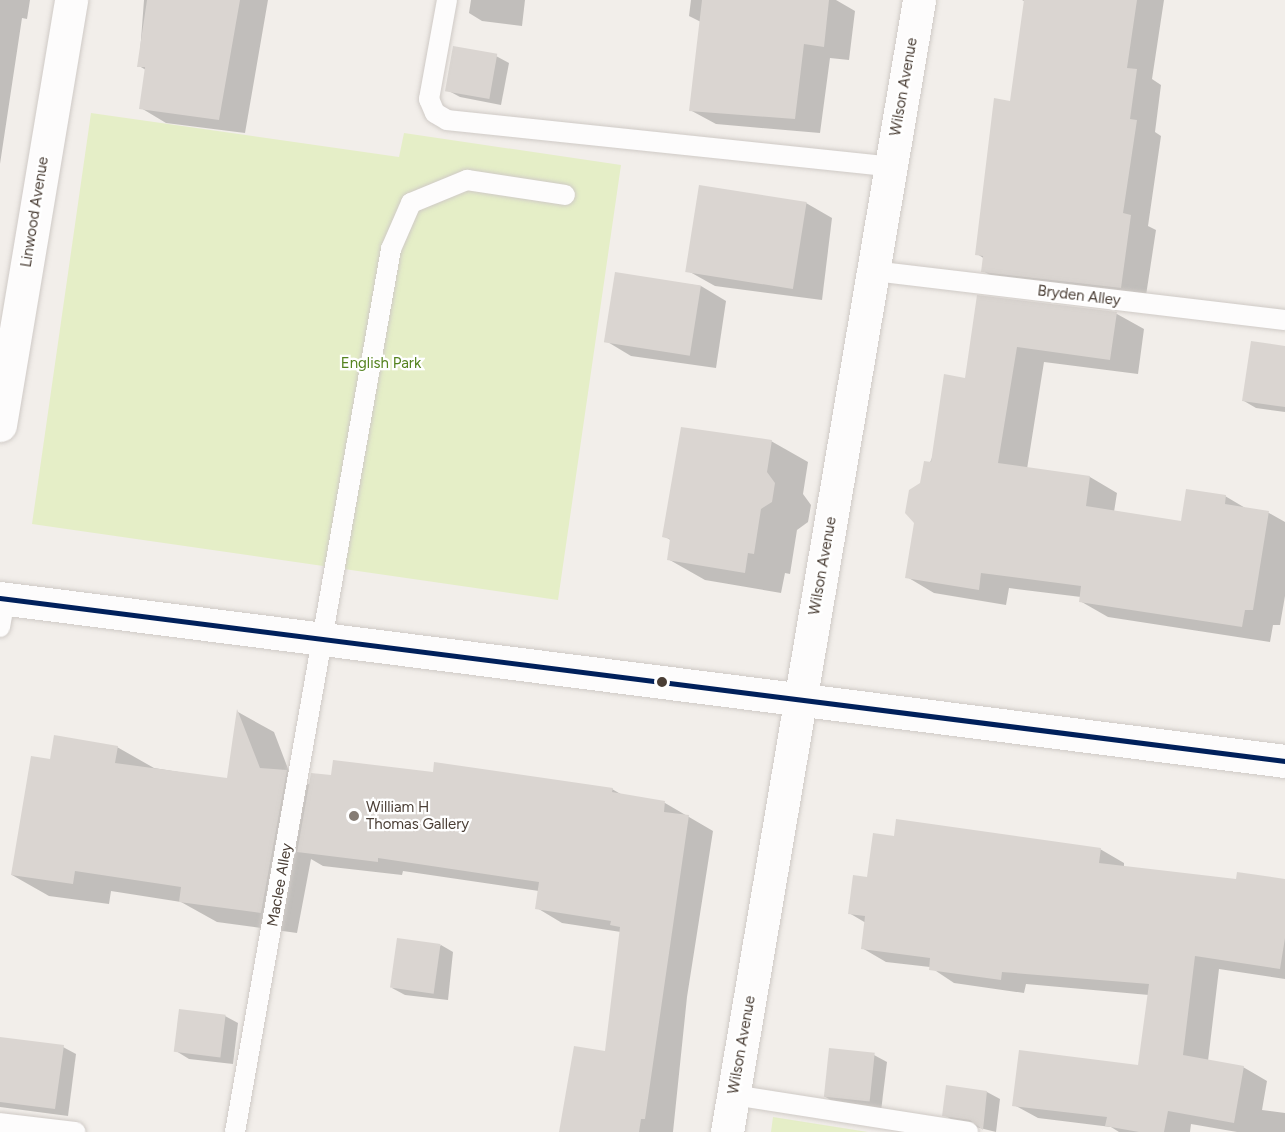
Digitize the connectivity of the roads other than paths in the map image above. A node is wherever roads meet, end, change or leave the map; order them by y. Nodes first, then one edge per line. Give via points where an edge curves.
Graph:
1 (71, 0) edge
2 (447, 0) edge
3 (919, 0) edge
4 (891, 167) junction
5 (565, 195) dead end
6 (874, 271) junction
7 (1285, 320) edge
8 (0, 425) edge
9 (2, 608) edge
10 (324, 639) junction
11 (800, 700) junction
12 (1285, 761) edge
13 (733, 1095) junction
14 (0, 1123) edge
15 (75, 1132) edge
16 (235, 1132) edge
17 (727, 1132) edge
18 (969, 1132) edge

1 - 8 street, Linwood Avenue
2 - 4 lane via 429,99 435,113 447,120
3 - 4 street, Wilson Avenue
4 - 6 street, Wilson Avenue
5 - 10 lane, Maclee Alley via 467,180 411,203 391,249
6 - 7 lane, Bryden Alley
6 - 11 street, Wilson Avenue
9 - 10 street
10 - 11 street
10 - 16 lane, Maclee Alley
11 - 12 street
11 - 13 street, Wilson Avenue
13 - 17 street, Wilson Avenue
13 - 18 lane
14 - 15 lane

